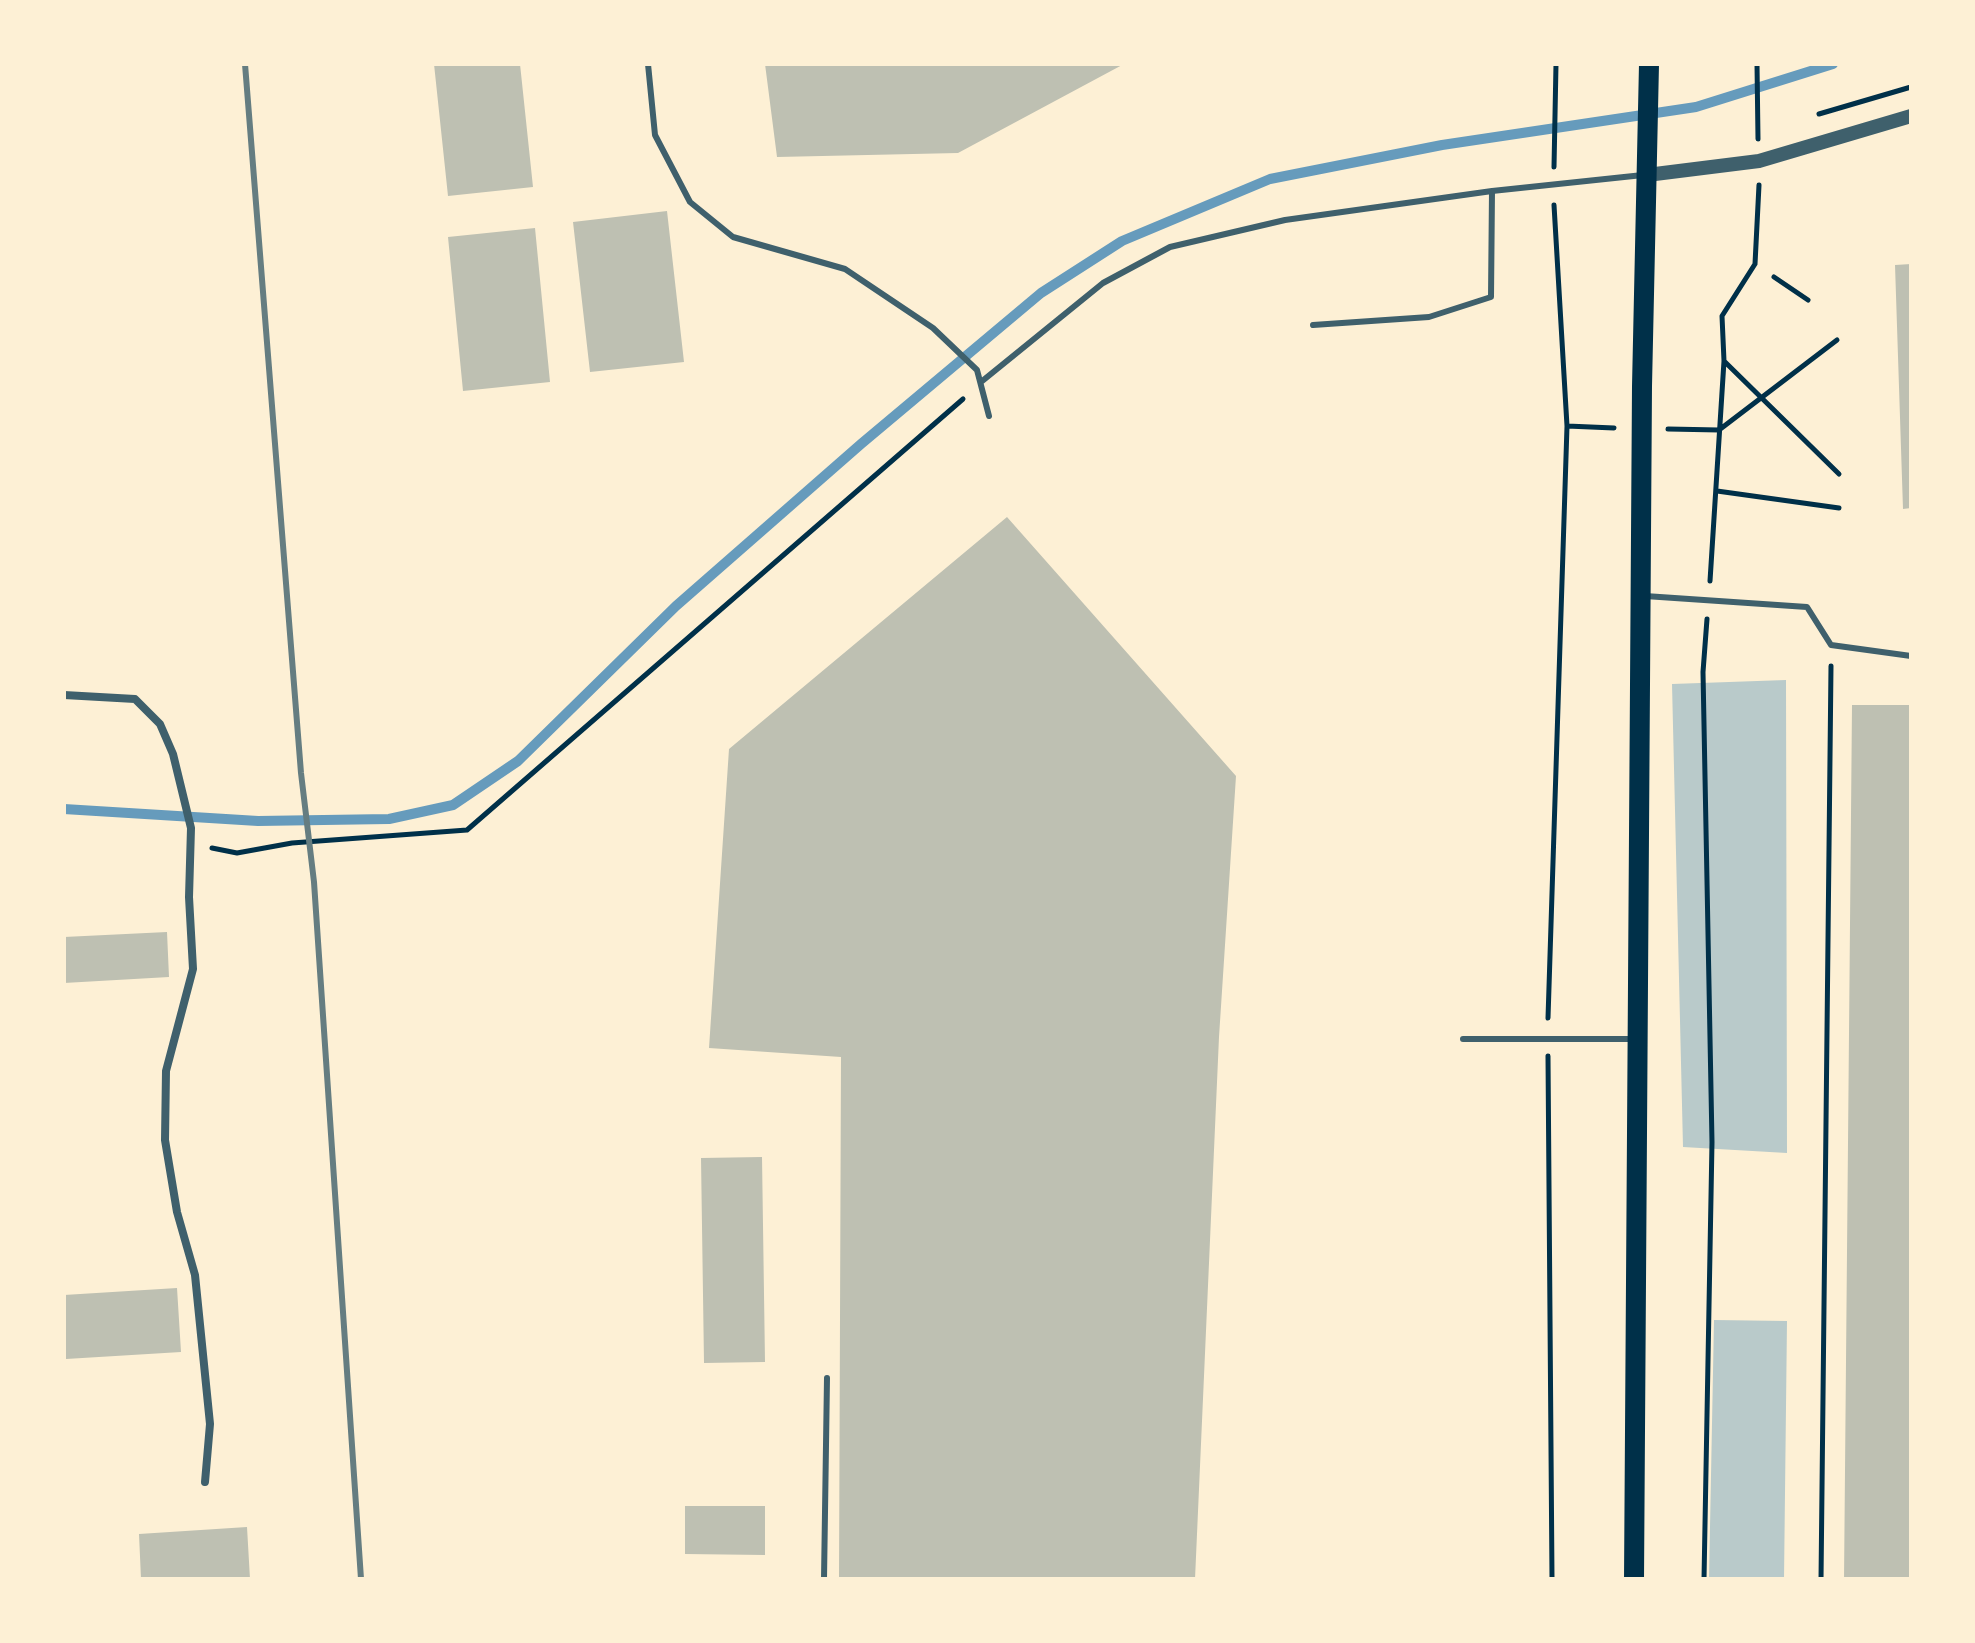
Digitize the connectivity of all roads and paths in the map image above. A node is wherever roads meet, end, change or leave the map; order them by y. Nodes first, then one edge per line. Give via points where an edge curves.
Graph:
1 (648, 64) edge
2 (1556, 64) edge
3 (1649, 64) edge
4 (1757, 64) edge
5 (1911, 116) edge
6 (1759, 161) junction
7 (1647, 175) junction
8 (1553, 185) junction
9 (1492, 191) junction
10 (1774, 277) dead end
11 (1808, 300) dead end
12 (1313, 325) dead end
13 (1837, 340) dead end
14 (1724, 361) junction
15 (981, 382) junction
16 (1763, 398) junction
17 (989, 416) dead end
18 (1719, 430) junction
19 (1839, 474) dead end
20 (1717, 491) junction
21 (1839, 508) dead end
22 (1640, 596) junction
23 (1708, 602) junction
24 (1831, 645) junction
25 (1911, 656) edge
26 (64, 695) edge
27 (192, 844) junction
28 (1463, 1039) dead end
29 (1548, 1039) junction
30 (1636, 1039) junction
31 (827, 1378) dead end
32 (205, 1482) dead end
33 (824, 1579) edge
34 (1552, 1579) edge
35 (1634, 1579) edge
36 (1704, 1579) edge
37 (1821, 1579) edge

1 - 15 lane via 655,135 690,202 733,237 845,269 933,328 977,370
2 - 8 path
3 - 7 main road
4 - 6 path
5 - 6 street
6 - 7 street
6 - 14 path via 1755,264 1722,316
7 - 8 lane
7 - 22 main road
8 - 9 lane
8 - 29 path via 1567,426
9 - 12 lane via 1491,297 1429,317
9 - 15 lane via 1285,220 1170,247 1103,283
10 - 11 path
13 - 16 path
14 - 16 path
14 - 18 path
15 - 17 lane
15 - 27 path via 467,830 292,843 237,853
16 - 18 path
16 - 19 path
18 - 20 path
20 - 21 path
20 - 23 path
22 - 23 lane
22 - 30 main road
23 - 24 lane via 1807,607
23 - 36 path via 1703,672 1712,1142
24 - 25 lane
24 - 37 path
26 - 27 street via 135,699 160,724 188,806
27 - 32 street via 193,969 166,1071 165,1140 195,1275 210,1424
28 - 29 lane
29 - 30 lane
29 - 34 path
30 - 35 main road
31 - 33 lane

